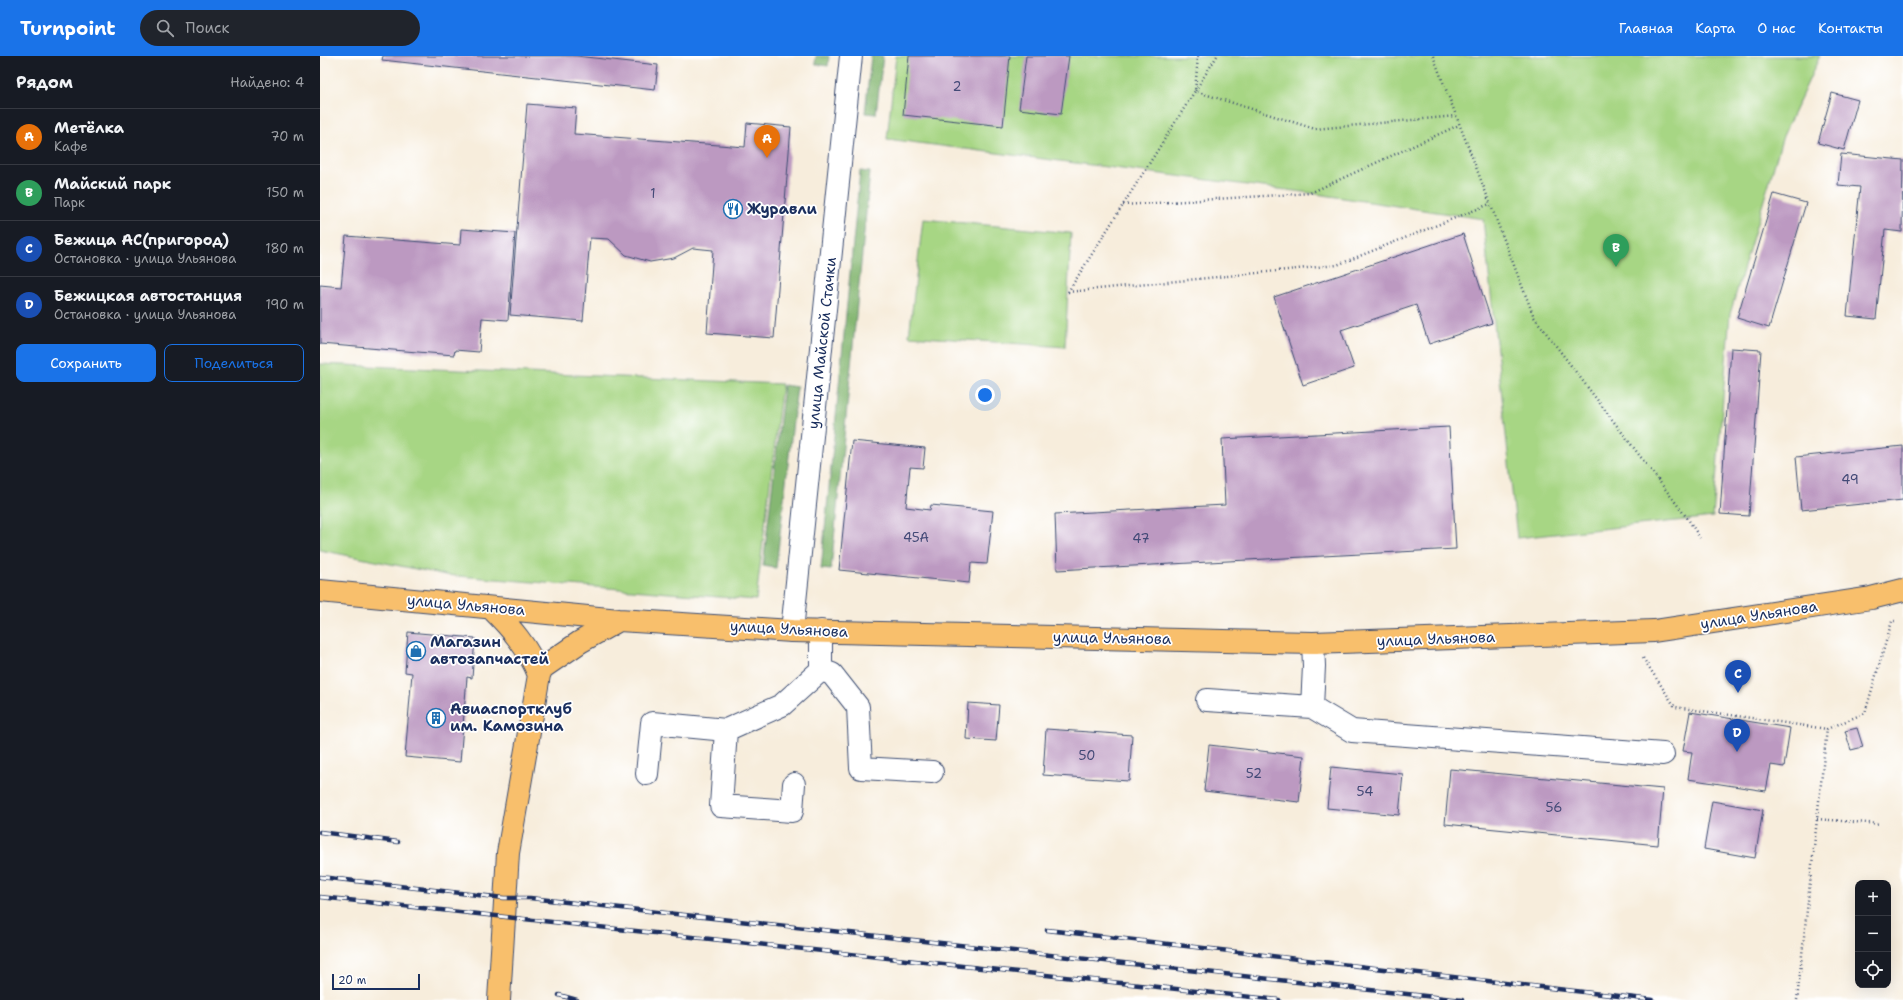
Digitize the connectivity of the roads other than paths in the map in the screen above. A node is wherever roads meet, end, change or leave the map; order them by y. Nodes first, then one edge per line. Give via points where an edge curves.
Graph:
1 (851, 56) edge
2 (1903, 590) edge
3 (320, 592) edge
4 (491, 608) junction
5 (619, 620) junction
6 (792, 631) junction
7 (821, 631) junction
8 (1313, 643) junction
9 (821, 670) junction
10 (540, 672) junction
11 (1207, 700) dead end
12 (1312, 708) junction
13 (726, 730) junction
14 (1663, 754) dead end
15 (932, 772) dead end
16 (647, 774) dead end
17 (794, 784) dead end
18 (499, 1000) edge

1 - 6 street, улица Майской Стачки
2 - 8 main road, улица Ульянова via 1871,598 1654,631
3 - 4 main road, улица Ульянова
4 - 5 main road, улица Ульянова
4 - 10 main road via 517,635
5 - 6 main road, улица Ульянова
5 - 10 main road via 580,642
6 - 7 main road, улица Ульянова
7 - 8 main road, улица Ульянова
7 - 9 street
8 - 12 street
9 - 13 street via 782,705
9 - 15 street via 832,674 858,708 861,768
10 - 18 main road via 508,853
11 - 12 street
12 - 14 street via 1352,731
13 - 16 street via 652,723
13 - 17 street via 721,806 792,811

